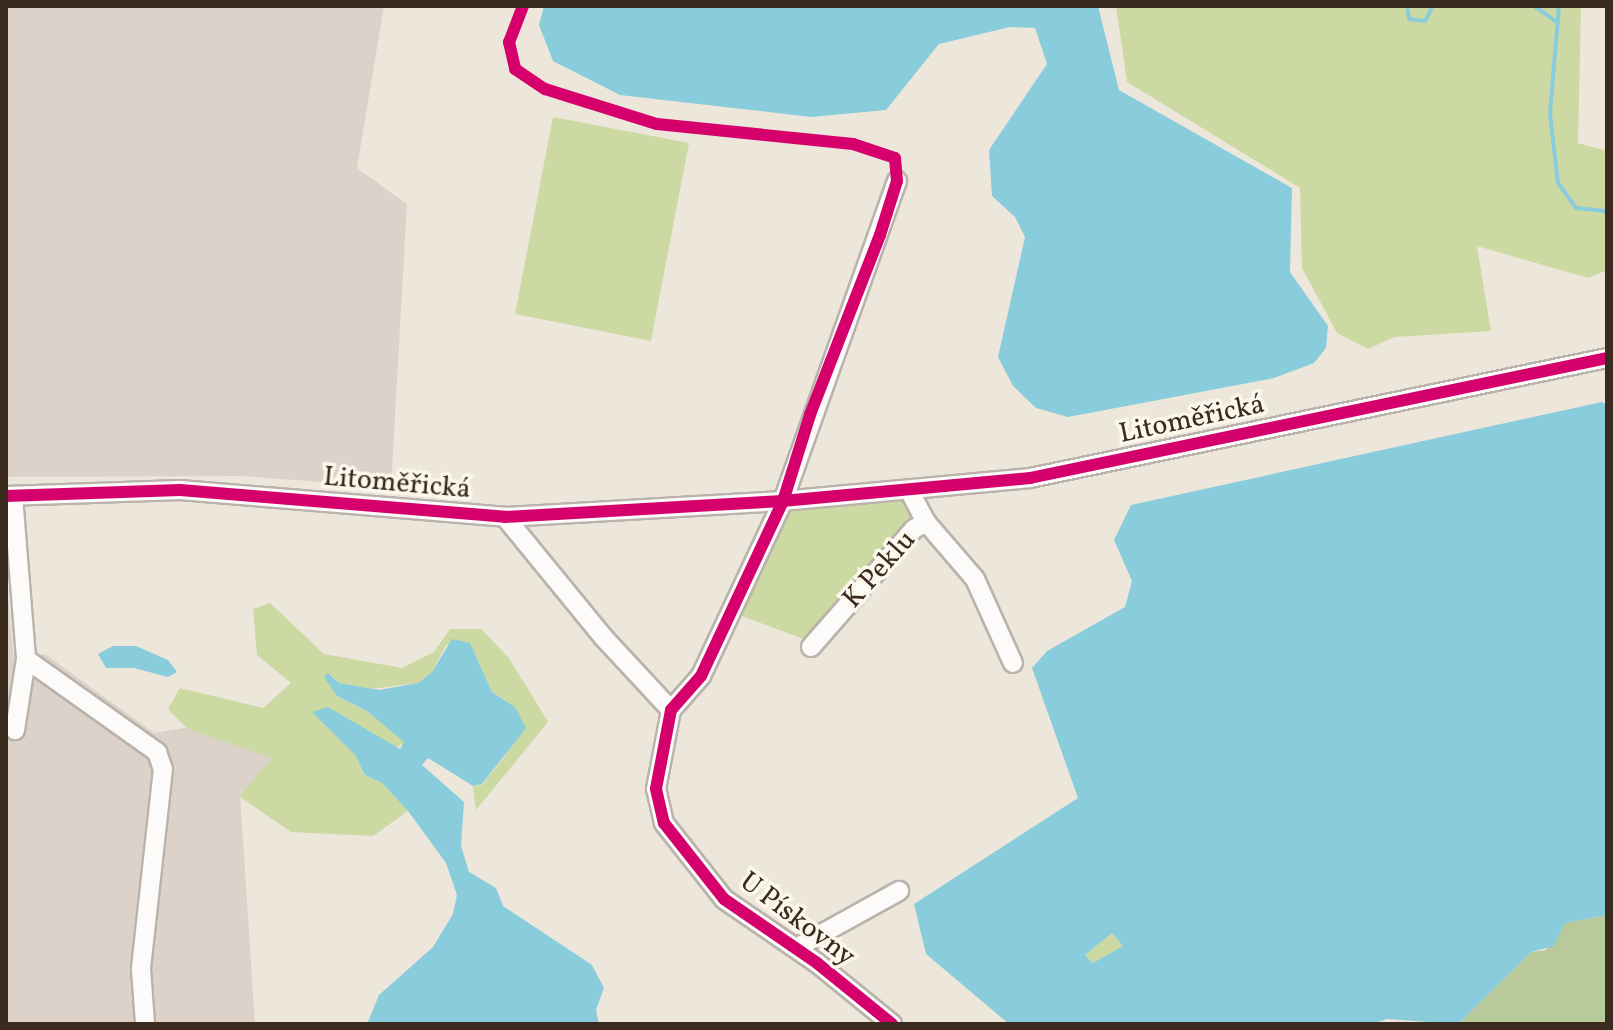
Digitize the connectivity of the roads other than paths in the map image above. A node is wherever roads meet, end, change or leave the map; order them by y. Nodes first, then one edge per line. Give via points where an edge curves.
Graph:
1 (897, 181) dead end
2 (1607, 358) edge
3 (909, 490) junction
4 (9, 496) edge
5 (783, 501) junction
6 (505, 517) junction
7 (926, 522) junction
8 (811, 647) dead end
9 (26, 659) junction
10 (1013, 663) dead end
11 (671, 710) junction
12 (15, 730) dead end
13 (899, 891) dead end
14 (796, 948) junction
15 (145, 1024) edge
16 (892, 1024) edge

1 - 5 street
2 - 3 street, Litoměřická via 1030,478
3 - 5 street, Litoměřická
3 - 7 street, K Peklu
4 - 6 street, Litoměřická via 180,490
4 - 9 street, Litoměřická
5 - 6 street, Litoměřická
5 - 11 street via 701,676
6 - 11 street, Litoměřická
7 - 8 street, K Peklu via 914,529
7 - 10 street via 975,579
9 - 12 street, Litoměřická
9 - 15 street via 157,752 163,769 141,969
11 - 14 street, U Pískovny via 656,789 664,823 724,899
13 - 14 street
14 - 16 street, U Pískovny

